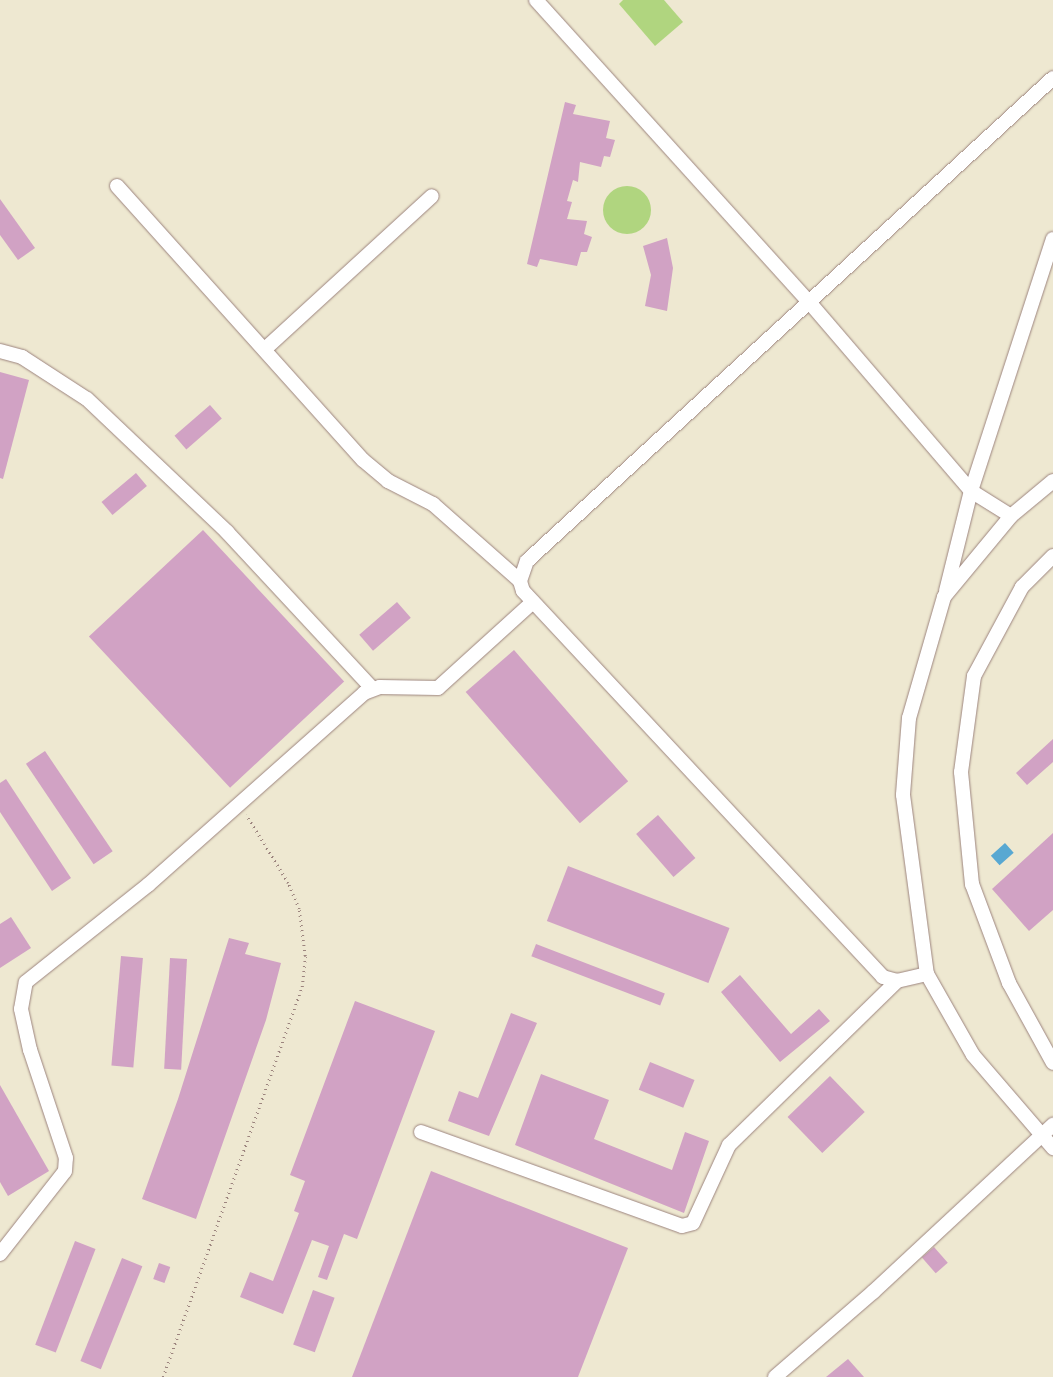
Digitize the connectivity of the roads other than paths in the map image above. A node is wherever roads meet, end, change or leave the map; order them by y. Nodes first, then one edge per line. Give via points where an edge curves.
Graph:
1 (536, 0) edge
2 (1053, 78) edge
3 (117, 186) dead end
4 (432, 196) dead end
5 (1053, 239) edge
6 (810, 303) junction
7 (265, 349) junction
8 (0, 351) edge
9 (1053, 481) edge
10 (971, 492) junction
11 (1011, 516) junction
12 (1053, 556) edge
13 (520, 581) junction
14 (944, 597) junction
15 (533, 602) junction
16 (372, 688) junction
17 (927, 974) junction
18 (897, 981) junction
19 (1053, 1063) edge
20 (1053, 1126) edge
21 (421, 1132) dead end
22 (1041, 1136) junction
23 (1053, 1148) edge
24 (0, 1254) edge
25 (774, 1377) edge

1 - 6 street
2 - 6 street
3 - 7 street
4 - 7 street
5 - 10 street
6 - 10 street
6 - 13 street via 527,561
7 - 13 street via 369,466 388,481 433,504
8 - 16 street via 22,357 87,399 227,532
9 - 11 street
10 - 11 street
10 - 14 street
11 - 14 street
12 - 19 street via 1022,587 974,676 961,772 972,884 1009,983
13 - 15 street via 523,591
14 - 17 street via 910,718 903,794
15 - 16 street via 438,688
15 - 18 street via 883,977
16 - 24 street via 148,885 26,982 21,1009 30,1050 66,1158 64,1171
17 - 18 street
17 - 22 street via 973,1055
18 - 21 street via 729,1144 693,1223 682,1226
20 - 22 street
22 - 23 street
22 - 25 street via 873,1292

